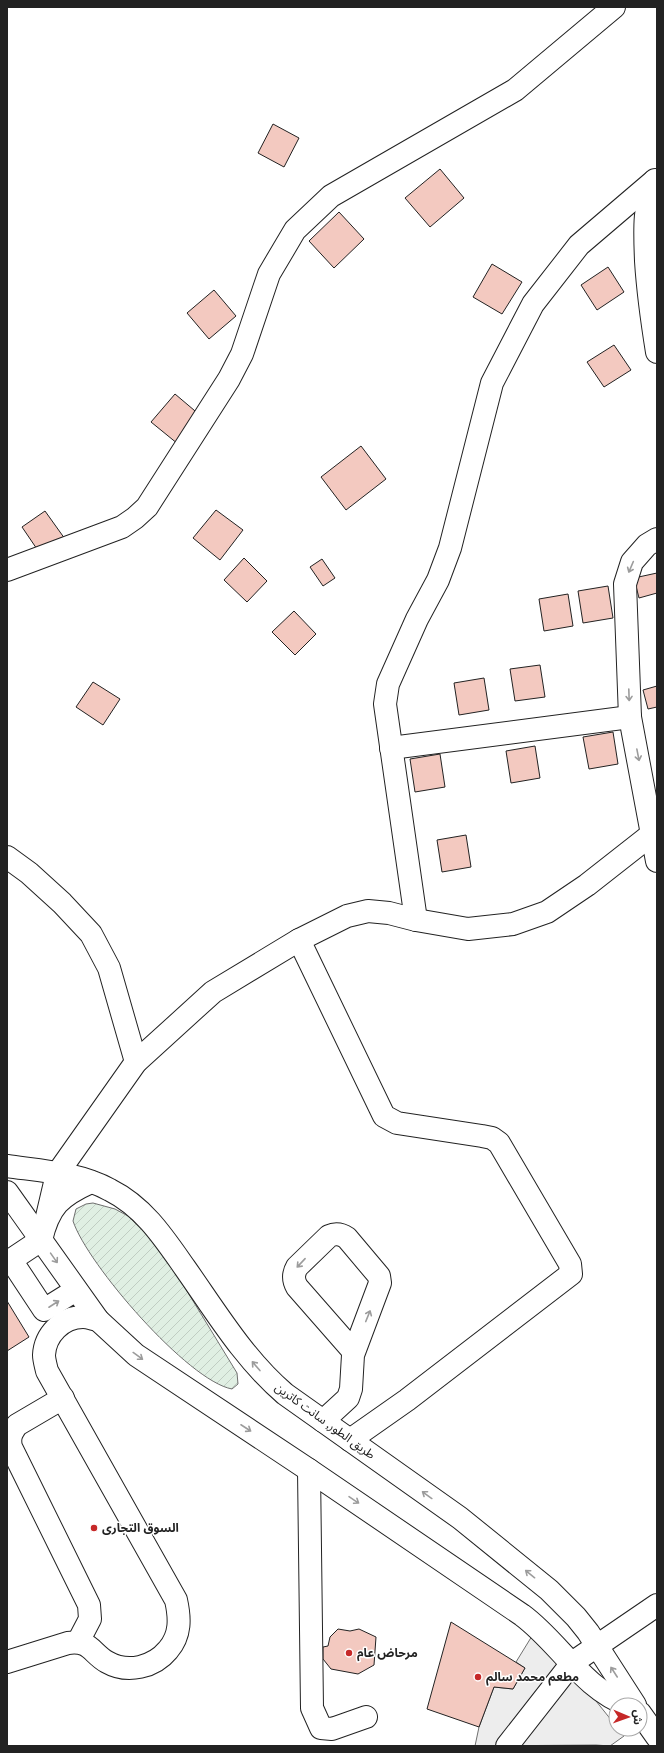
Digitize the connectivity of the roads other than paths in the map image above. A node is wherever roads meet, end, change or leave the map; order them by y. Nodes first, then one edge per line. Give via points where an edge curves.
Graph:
1 (614, 7) edge
2 (656, 179) edge
3 (657, 352) edge
4 (657, 539) edge
5 (7, 570) edge
6 (630, 717) junction
7 (391, 748) junction
8 (655, 833) edge
9 (7, 857) edge
10 (657, 861) edge
11 (416, 920) junction
12 (299, 940) junction
13 (136, 1062) junction
14 (7, 1166) edge
15 (57, 1174) junction
16 (91, 1182) junction
17 (7, 1192) edge
18 (44, 1230) junction
19 (76, 1290) junction
20 (98, 1320) junction
21 (354, 1352) junction
22 (63, 1398) junction
23 (323, 1421) junction
24 (350, 1440) junction
25 (309, 1470) junction
26 (657, 1605) edge
27 (78, 1642) junction
28 (597, 1646) junction
29 (7, 1662) edge
30 (572, 1663) junction
31 (610, 1697) edge
32 (630, 1697) edge
33 (366, 1717) dead end
34 (648, 1724) edge
35 (657, 1737) edge
36 (507, 1746) edge

1 - 5 street via 515,90 331,196 295,230 272,268 242,354 229,379 147,507 122,527
2 - 3 street via 645,215 645,229 649,303
2 - 7 street via 579,245 533,304 492,383 450,548 438,580 417,619 388,684 385,704
4 -> 6 street via 647,545 632,562 625,584
6 - 7 street
6 -> 8 street
7 - 11 street
8 - 10 street
8 - 11 street via 547,912 513,924 468,930
9 - 13 street via 62,903 91,934 109,968
11 - 12 street via 368,911 347,916
12 - 13 street via 213,992
12 - 24 street via 384,1116 397,1123 482,1136 499,1143 572,1270 571,1274 407,1400
13 - 15 street
14 - 15 street, طريق الطور, سانت كاترين
15 - 16 street, طريق الطور, سانت كاترين
15 - 18 street
16 - 18 street via 73,1190 57,1203
23 -> 16 street, طريق الطور, سانت كاترين via 285,1394 255,1366 144,1214 110,1190
17 - 18 street
18 -> 19 street
18 -> 19 street via 11,1261 42,1309 46,1310
19 - 20 street
20 - 22 street via 83,1317 68,1320 56,1328 47,1341 44,1355 47,1371
20 -> 25 street via 136,1355
21 -> 21 street via 380,1280 347,1238 333,1234 297,1267 294,1282
21 - 23 street via 348,1398
22 - 27 street via 17,1426 10,1439 11,1447 89,1605 90,1619
22 - 27 street via 176,1600 179,1615 178,1630 173,1644 164,1656 151,1664 136,1668 122,1667 107,1662 88,1645
23 - 24 street, طريق الطور, سانت كاترين
28 -> 24 street, طريق الطور, سانت كاترين via 576,1617 549,1590 460,1518
25 -> 30 street via 530,1621
25 - 33 street via 312,1708 321,1728 332,1729
26 - 28 street
27 - 29 street
28 - 30 street
32 -> 28 street, طريق الطور, سانت كاترين
30 - 31 street
30 - 36 street
34 - 35 street

